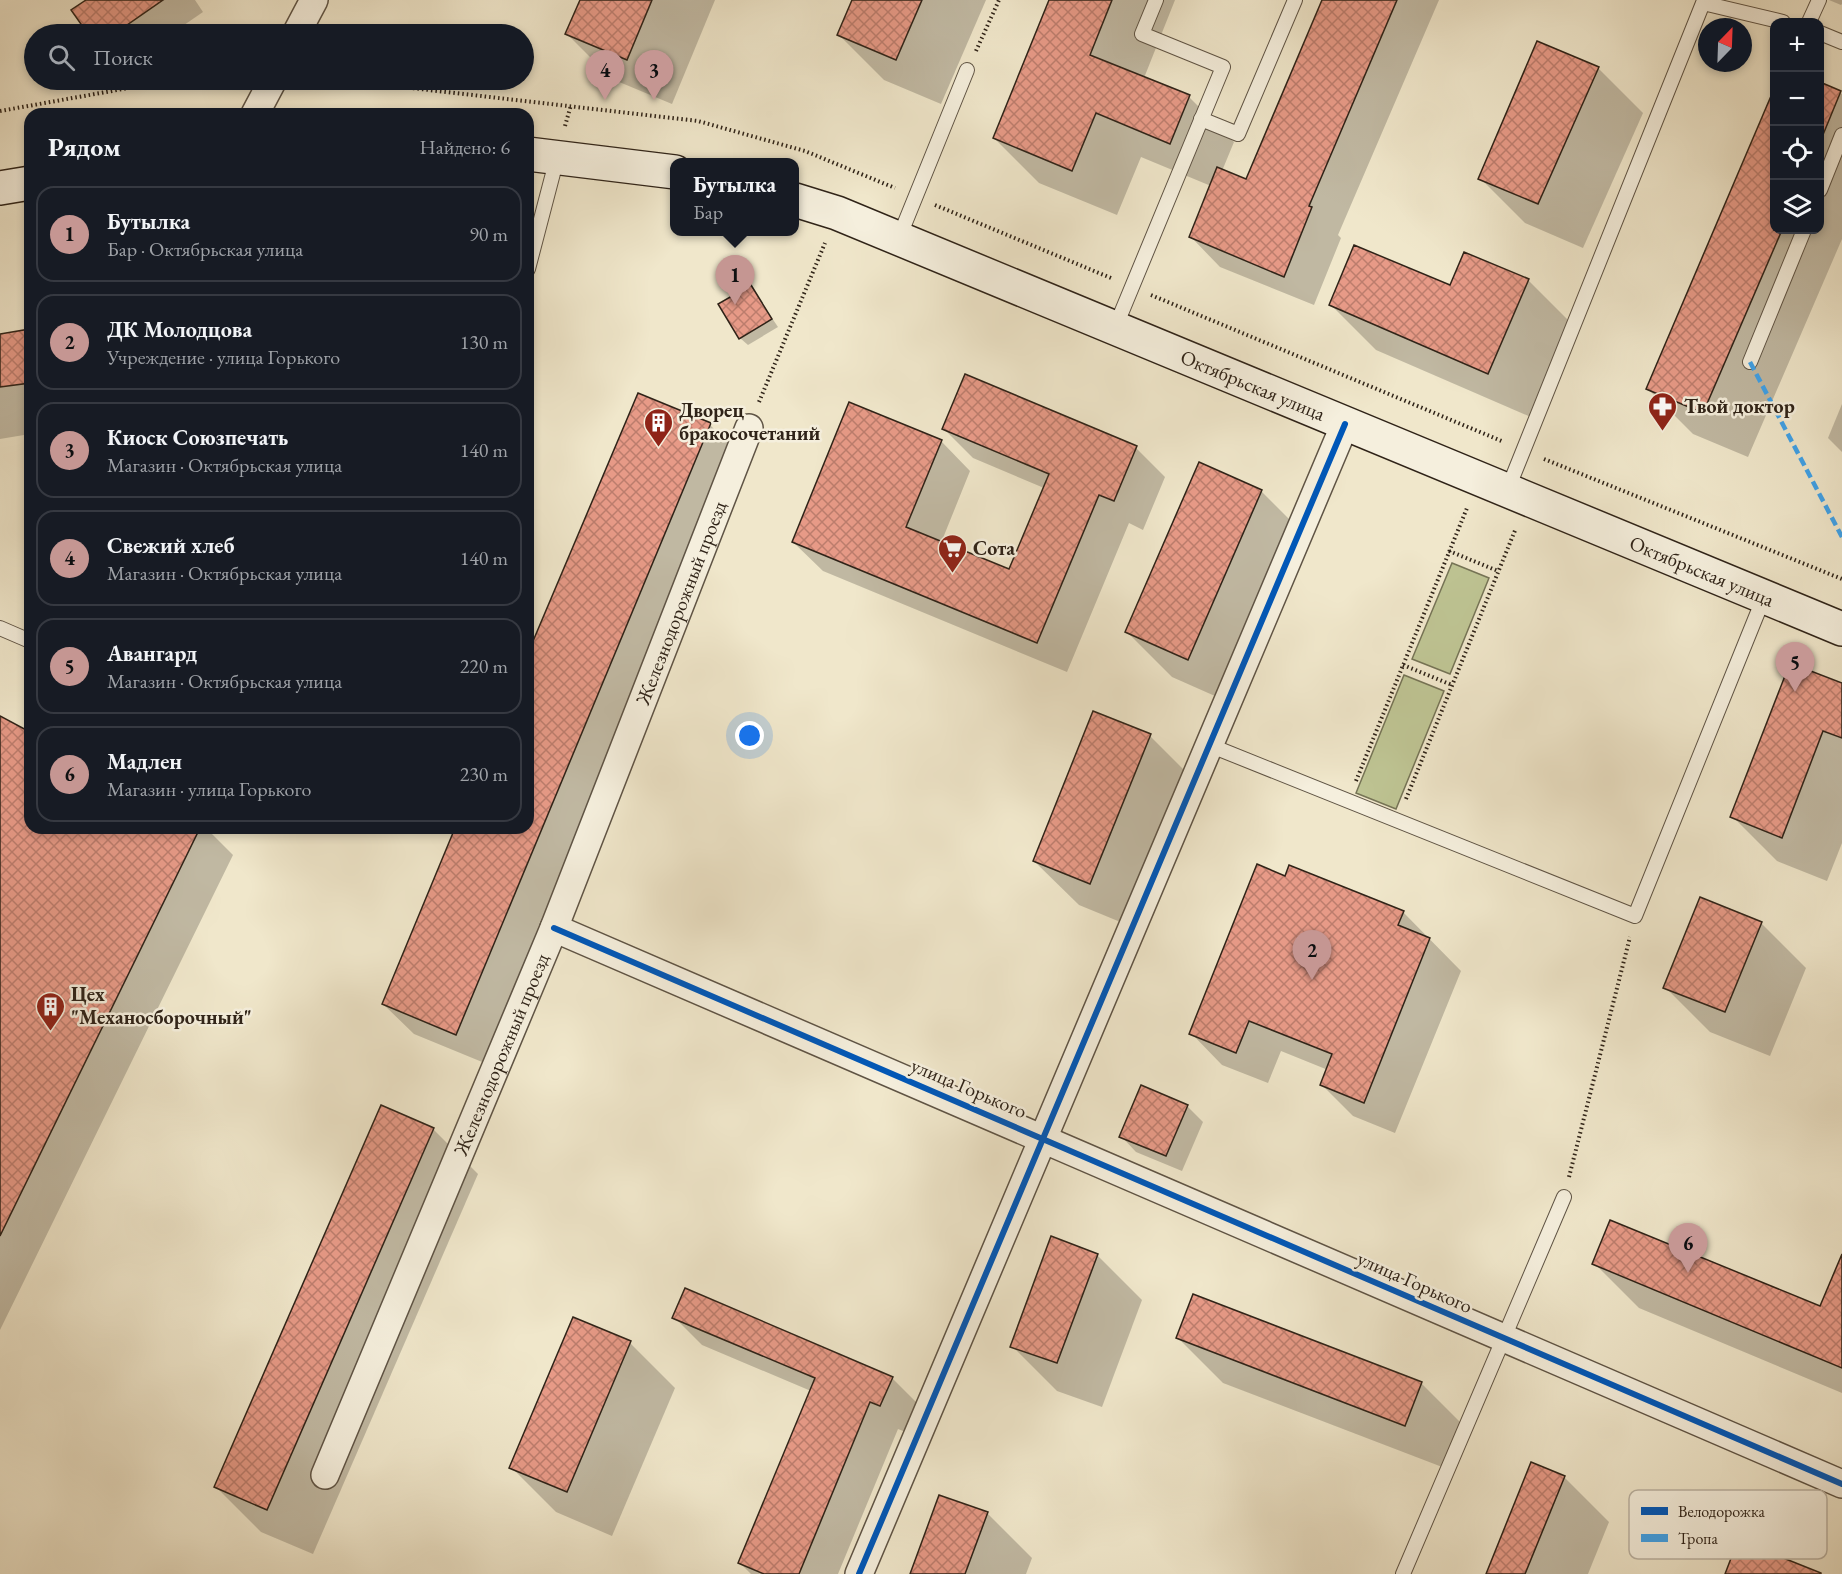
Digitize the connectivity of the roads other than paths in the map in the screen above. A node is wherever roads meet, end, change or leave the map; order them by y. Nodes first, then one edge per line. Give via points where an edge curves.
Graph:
1 (314, 0) edge
2 (1156, 0) edge
3 (1295, 0) edge
4 (1819, 0) edge
5 (1811, 18) edge
6 (1770, 19) edge
7 (301, 24) edge
8 (1824, 35) edge
9 (1842, 42) edge
10 (968, 70) road end
11 (268, 90) edge
12 (258, 108) edge
13 (1201, 119) junction
14 (1842, 135) edge
15 (543, 155) edge
16 (670, 171) edge
17 (1824, 180) edge
18 (24, 184) edge
19 (0, 188) edge
20 (799, 201) edge
21 (534, 223) edge
22 (1802, 234) edge
23 (898, 240) junction
24 (1115, 329) junction
25 (1750, 362) dead end
26 (1345, 424) junction
27 (749, 428) road end
28 (1504, 490) junction
29 (1764, 597) junction
30 (0, 628) edge
31 (1842, 629) edge
32 (24, 638) edge
33 (1209, 745) junction
34 (554, 928) junction
35 (1044, 1137) junction
36 (1564, 1197) road end
37 (1503, 1339) junction
38 (325, 1475) dead end
39 (1842, 1484) edge
40 (859, 1574) edge
41 (1403, 1574) edge

1 - 7 street
2 - 13 lane via 1142,34 1223,67
3 - 13 lane via 1238,134
4 - 5 lane
6 - 28 lane via 1703,3
8 - 9 lane
10 - 23 lane
11 - 12 street
13 - 24 lane
14 - 17 lane
15 - 16 main road
15 - 21 lane
18 - 19 main road
20 - 23 main road, Октябрьская улица
22 - 25 lane
23 - 24 main road, Октябрьская улица
24 - 26 main road, Октябрьская улица
26 - 28 main road, Октябрьская улица
26 - 33 street
27 - 34 street, Железнодорожный проезд
28 - 29 main road, Октябрьская улица
29 - 31 main road, Октябрьская улица
29 - 33 lane via 1635,916
30 - 32 lane
33 - 35 street
34 - 35 street, улица Горького
34 - 38 street, Железнодорожный проезд
35 - 37 street, улица Горького
35 - 40 street
36 - 37 lane
37 - 39 street, улица Горького
37 - 41 lane

